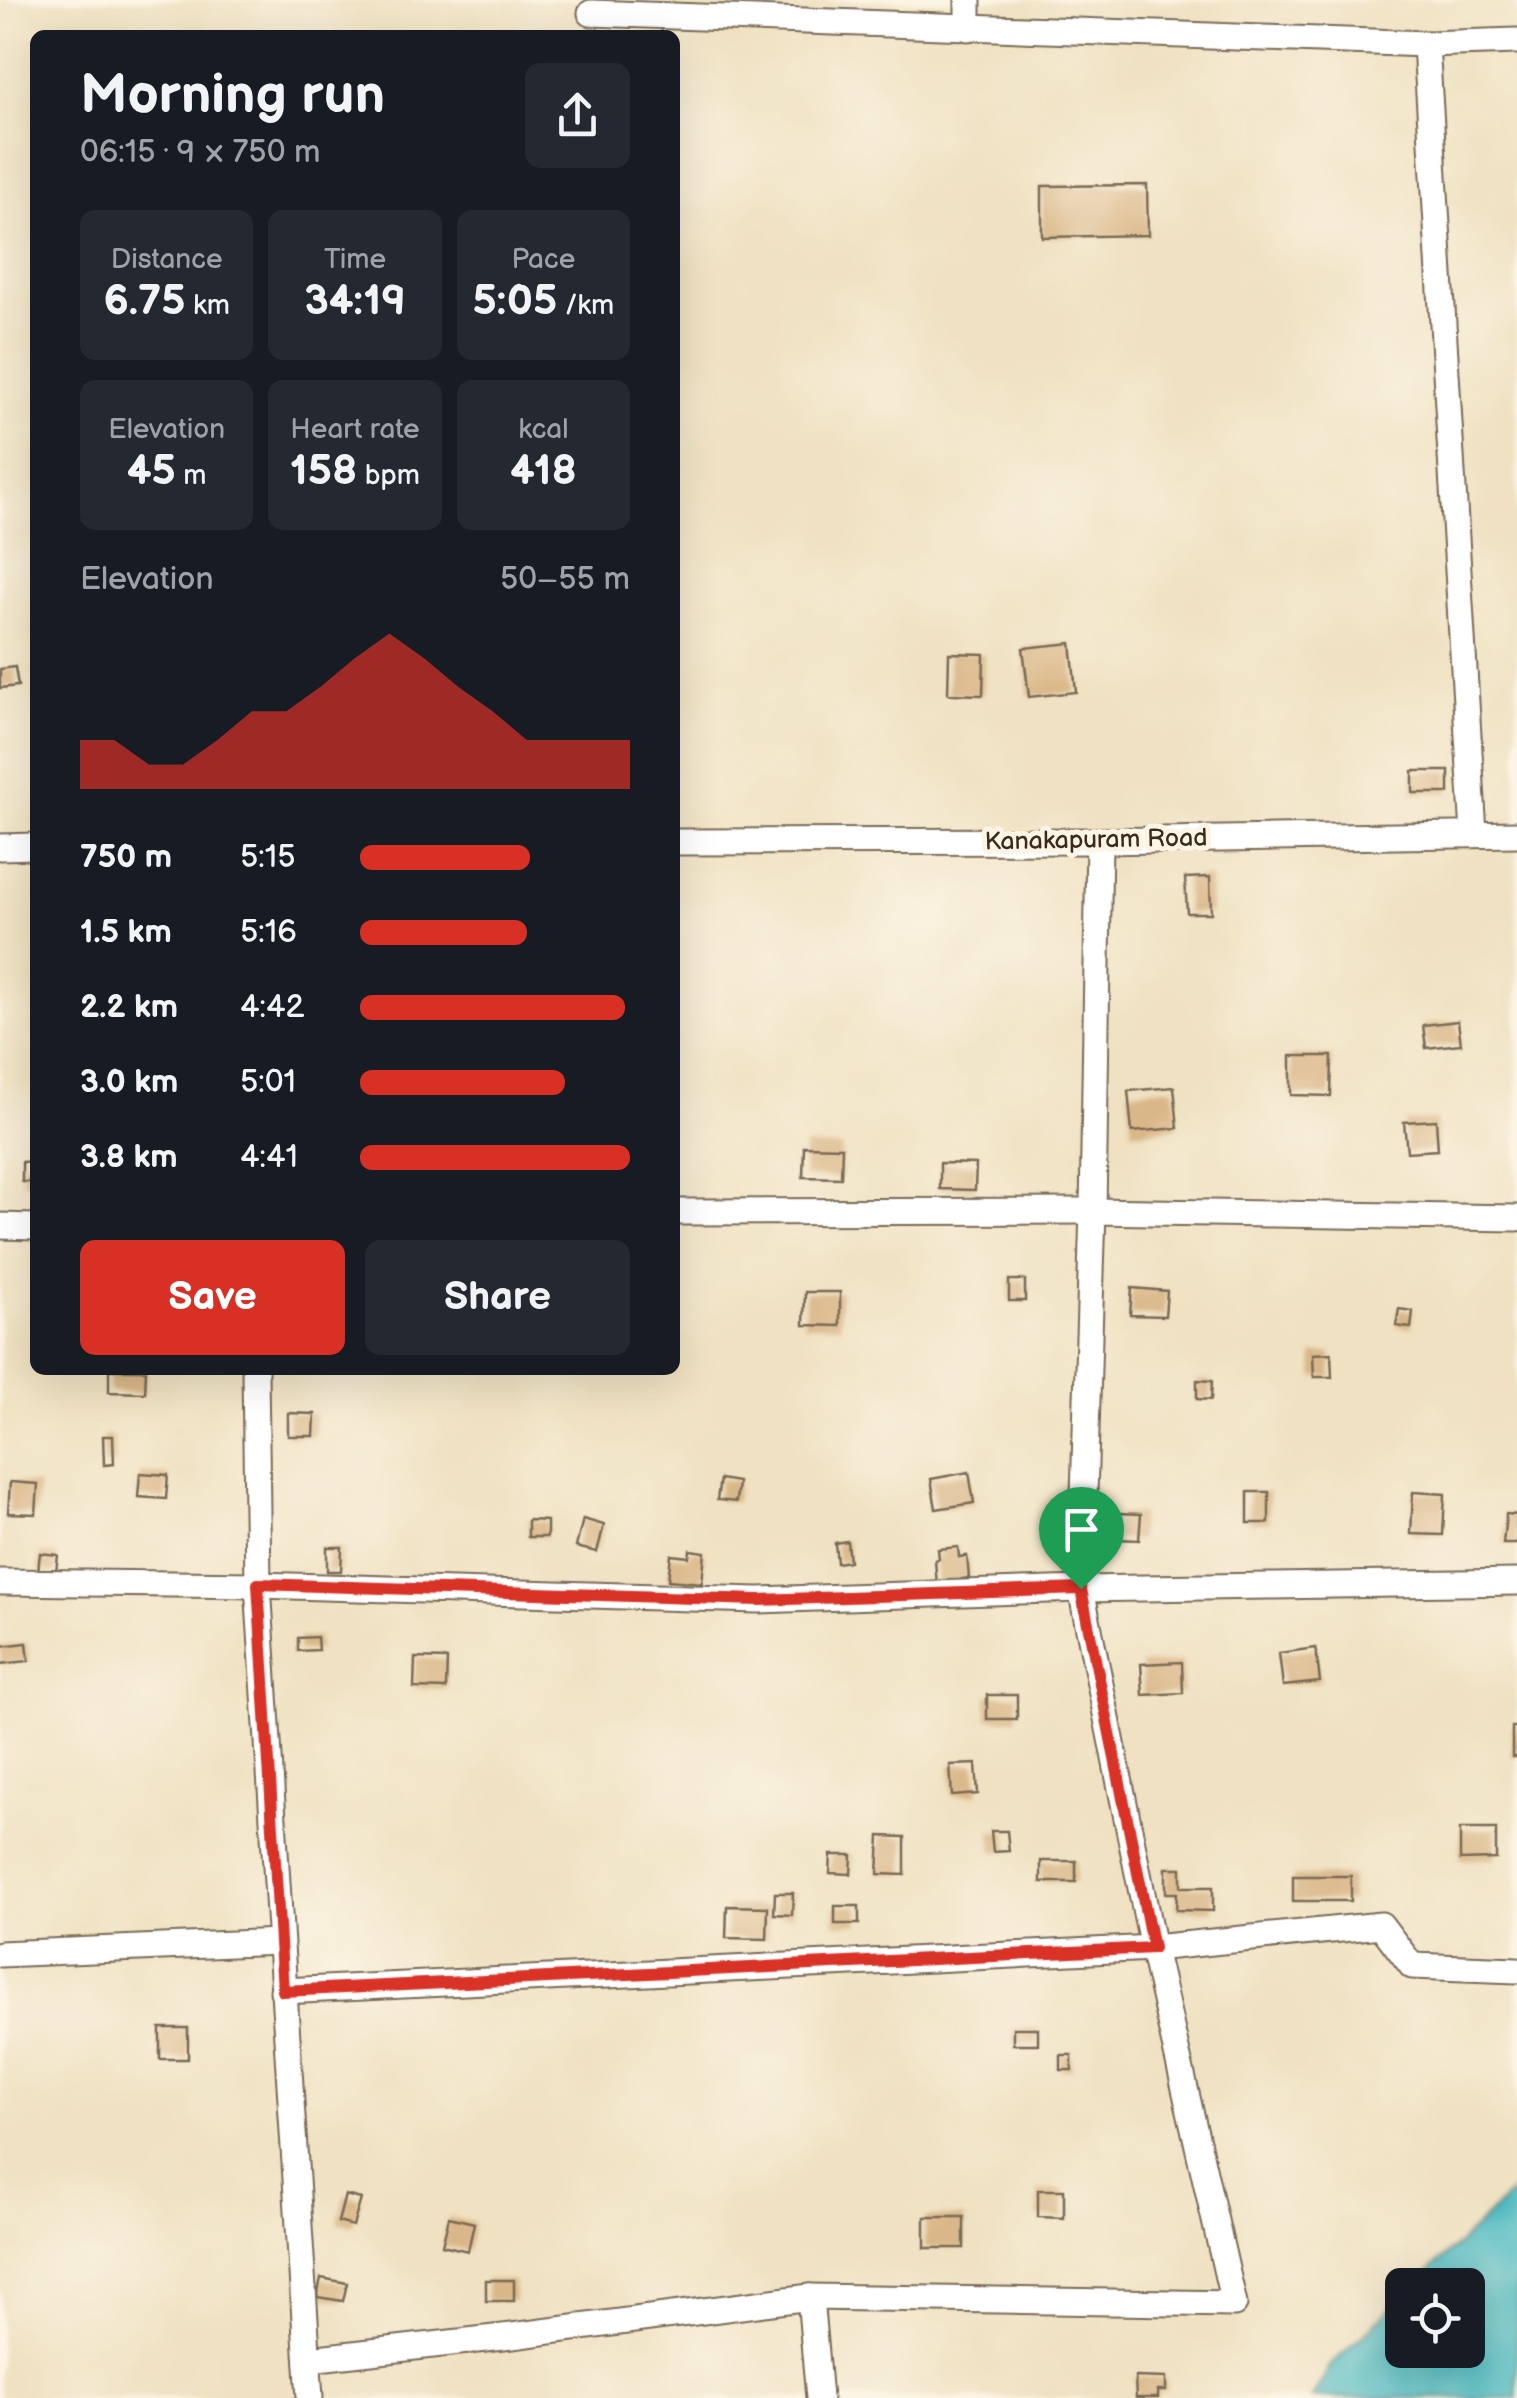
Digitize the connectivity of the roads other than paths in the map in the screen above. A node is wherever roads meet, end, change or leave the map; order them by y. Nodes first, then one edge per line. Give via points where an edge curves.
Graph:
1 (968, 0) edge
2 (591, 13) dead end
3 (968, 28) junction
4 (1517, 42) edge
5 (1426, 44) junction
6 (1474, 834) junction
7 (1517, 834) edge
8 (1099, 841) junction
9 (680, 842) edge
10 (0, 846) edge
11 (30, 846) edge
12 (1093, 1211) junction
13 (680, 1212) edge
14 (1517, 1218) edge
15 (0, 1226) edge
16 (30, 1227) edge
17 (254, 1375) edge
18 (0, 1582) edge
19 (1517, 1582) edge
20 (258, 1584) junction
21 (1081, 1589) junction
22 (280, 1942) junction
23 (1153, 1948) junction
24 (0, 1954) edge
25 (1517, 1970) edge
26 (283, 1991) junction
27 (810, 2297) junction
28 (309, 2359) junction
29 (310, 2398) edge
30 (819, 2398) edge

1 - 3 street
2 - 3 street
3 - 5 street
4 - 5 street
5 - 6 street
6 - 7 street, Kanakapuram Road
6 - 8 street, Kanakapuram Road
8 - 9 street, Kanakapuram Road
8 - 12 street
10 - 11 street
12 - 13 street
12 - 14 street
12 - 21 street
15 - 16 street
17 - 20 street
18 - 20 street
19 - 21 street
20 - 21 street via 758,1600
20 - 22 street
21 - 23 street
22 - 24 street
22 - 26 street
23 - 25 street via 1381,1925 1412,1966
23 - 26 street
23 - 27 street via 1234,2304
26 - 28 street
27 - 28 street
27 - 30 street
28 - 29 street

